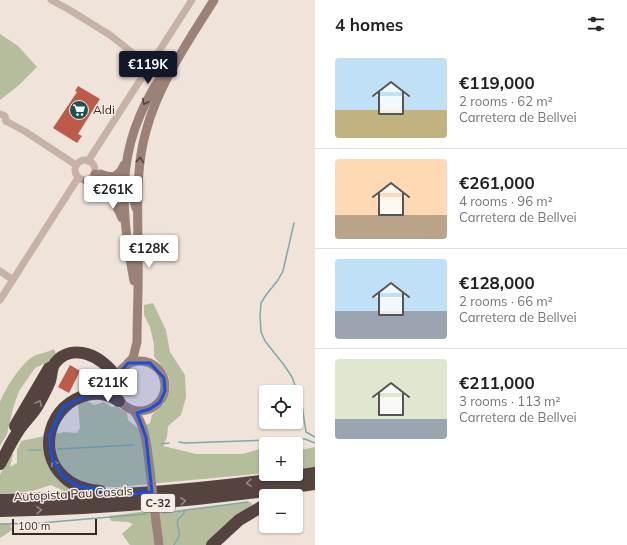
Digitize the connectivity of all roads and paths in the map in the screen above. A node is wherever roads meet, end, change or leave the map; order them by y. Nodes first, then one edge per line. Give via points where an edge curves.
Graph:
1 (51, 0) edge
2 (192, 0) edge
3 (214, 0) edge
4 (191, 36) junction
5 (149, 66) junction
6 (0, 114) edge
7 (3, 123) edge
8 (128, 152) junction
9 (88, 161) junction
10 (76, 165) junction
11 (95, 172) junction
12 (78, 178) junction
13 (87, 181) junction
14 (124, 191) junction
15 (125, 228) junction
16 (138, 241) junction
17 (0, 271) edge
18 (13, 280) junction
19 (137, 295) junction
20 (0, 300) edge
21 (137, 342) junction
22 (150, 362) junction
23 (122, 369) junction
24 (119, 401) junction
25 (150, 409) junction
26 (134, 411) junction
27 (146, 437) junction
28 (0, 451) edge
29 (0, 464) edge
30 (315, 473) edge
31 (315, 485) edge
32 (303, 490) edge
33 (123, 495) junction
34 (0, 500) edge
35 (259, 508) edge
36 (0, 511) edge
37 (159, 544) edge
38 (212, 545) edge

1 - 5 street via 110,35
2 - 5 street
3 - 4 main road
4 -> 8 main road via 143,106 135,124
16 -> 4 main road via 138,182 146,130 167,79
5 - 9 street
6 - 7 street via 5,116
7 - 10 street via 26,132
8 - 11 main road via 122,171 116,176 108,177
8 - 14 main road
9 - 10 street
9 - 11 street via 93,163
10 - 12 street
11 - 13 street
11 - 14 main road
12 - 13 street
12 - 18 street
13 - 15 main road via 107,192 114,201
14 - 15 main road
14 - 16 main road via 133,198 136,207 135,230
15 - 19 main road
16 - 19 main road
17 - 18 street
18 - 20 street
19 - 21 main road
21 - 22 main road via 143,355
21 - 23 main road via 133,358
22 - 23 main road via 140,360
22 - 25 main road via 159,369 164,378 165,391 160,402
23 - 24 main road via 114,385
23 - 28 highway via 89,351 66,351 52,362
29 -> 23 highway via 20,429 39,404 50,381 54,364 60,358 72,353 89,354 107,365
24 - 26 main road via 124,407
33 -> 24 highway via 90,490 77,486 63,477 52,460 49,445 51,427 59,412 68,403 96,393 113,396
25 - 26 main road
25 - 27 main road
26 - 27 main road via 140,418
27 - 37 main road, bridge
30 -> 33 highway, Autopista Pau Casals / C-32 via 257,482
31 - 32 highway
36 -> 31 highway, Autopista Pau Casals / C-32 via 167,503
33 - 34 highway, Autopista Pau Casals / C-32
35 - 38 highway via 239,520

